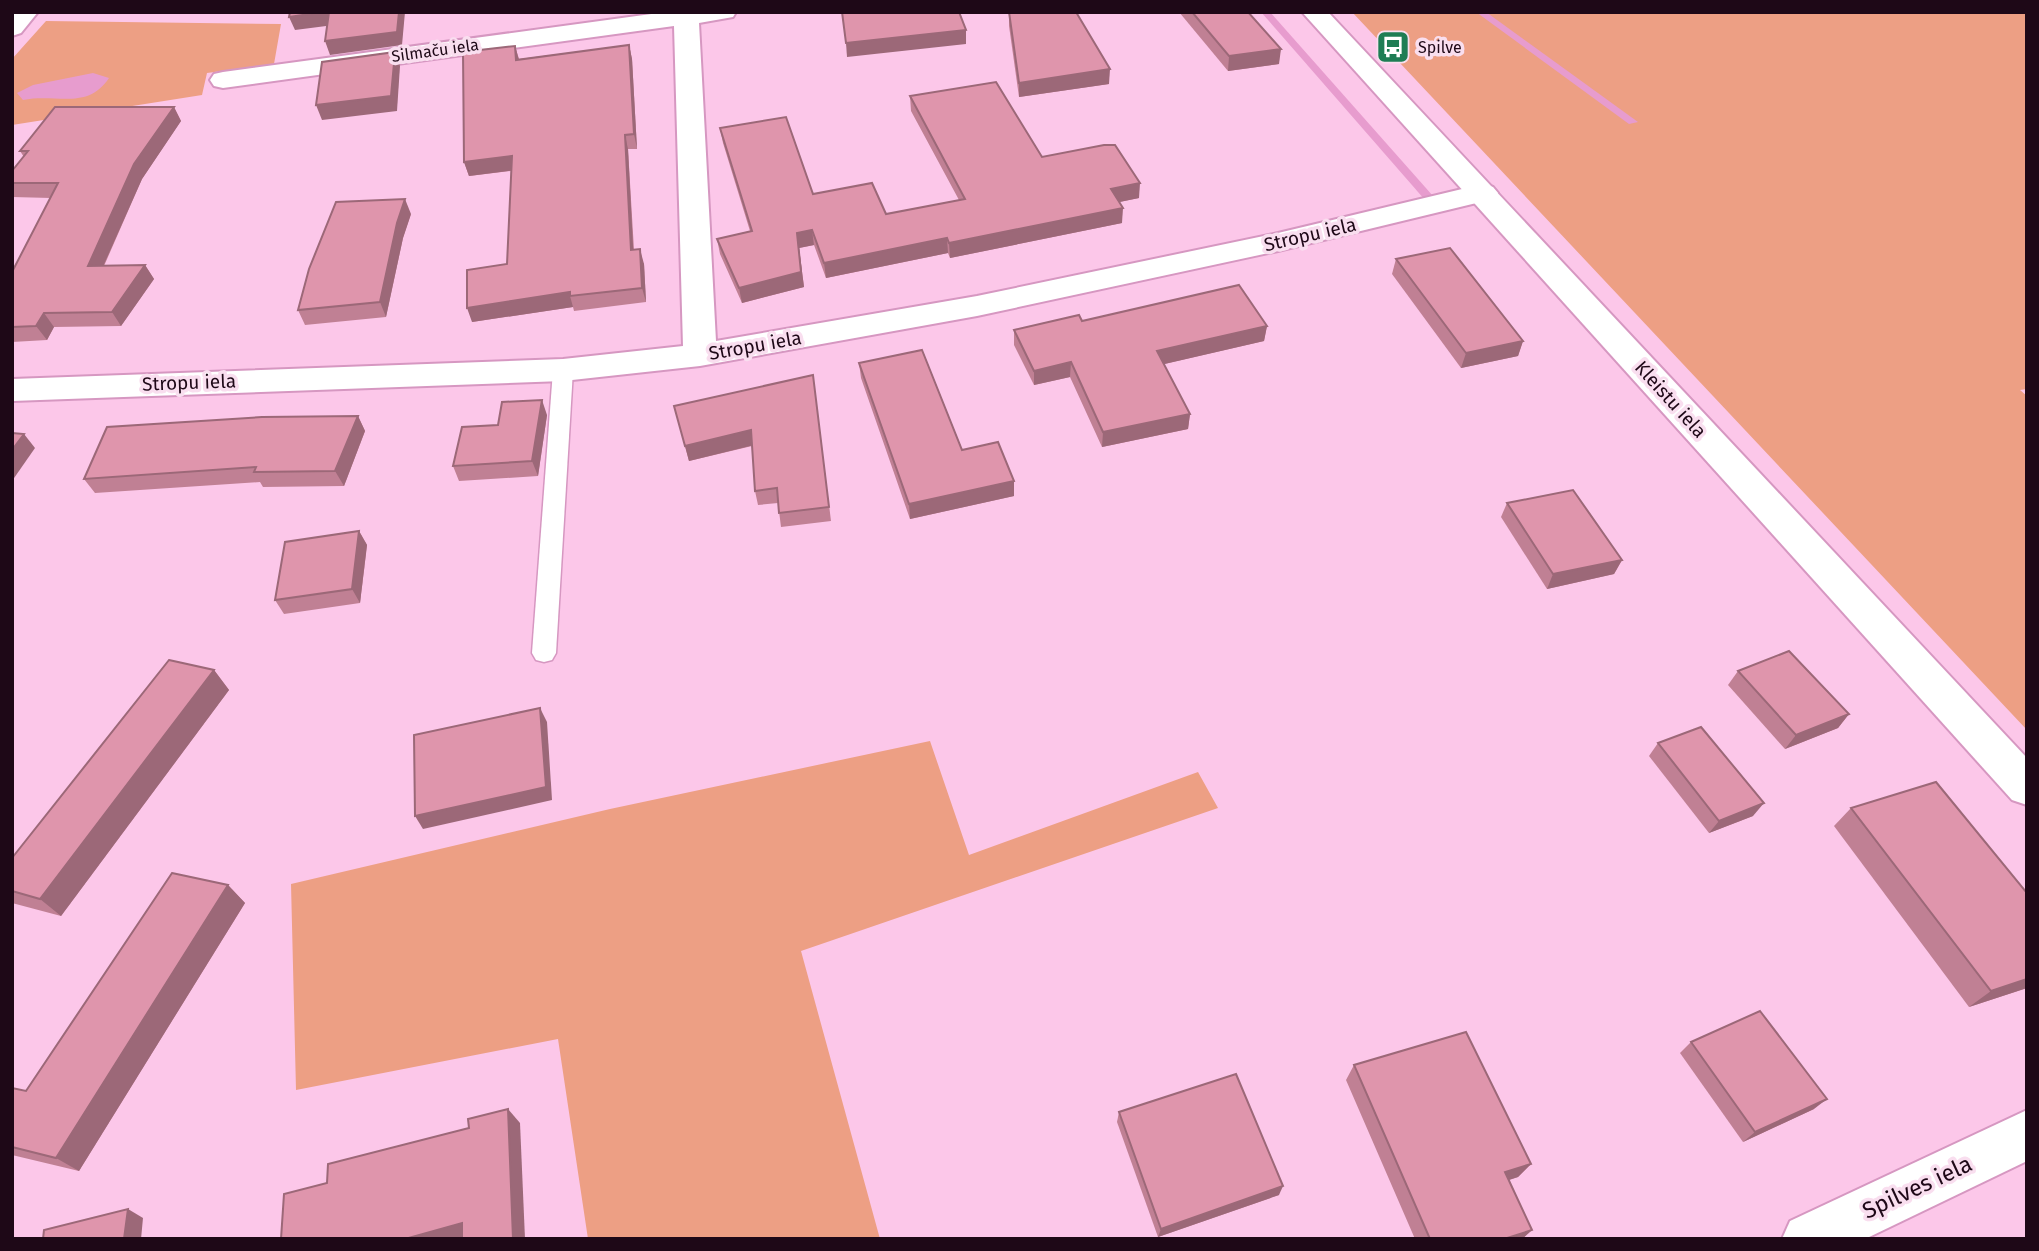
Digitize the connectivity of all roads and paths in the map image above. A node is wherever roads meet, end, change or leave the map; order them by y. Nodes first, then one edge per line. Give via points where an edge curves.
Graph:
1 (26, 12) edge
2 (528, 12) edge
3 (724, 12) edge
4 (1314, 12) edge
5 (686, 17) junction
6 (12, 28) edge
7 (522, 38) junction
8 (223, 80) dead end
9 (1483, 193) junction
10 (700, 355) junction
11 (563, 370) junction
12 (12, 390) edge
13 (544, 653) dead end
14 (2027, 787) edge
15 (2027, 1135) edge
16 (1808, 1239) edge

1 - 6 street
2 - 7 street
3 - 5 street, Silmaču iela
4 - 9 street, Kleistu iela
5 - 7 street, Silmaču iela
5 - 10 street
7 - 8 street, Silmaču iela
9 - 10 street, Stropu iela via 977,306
9 - 14 street, Kleistu iela
10 - 11 street, Stropu iela
11 - 12 street, Stropu iela
11 - 13 lane via 554,558
15 - 16 street, Spilves iela

